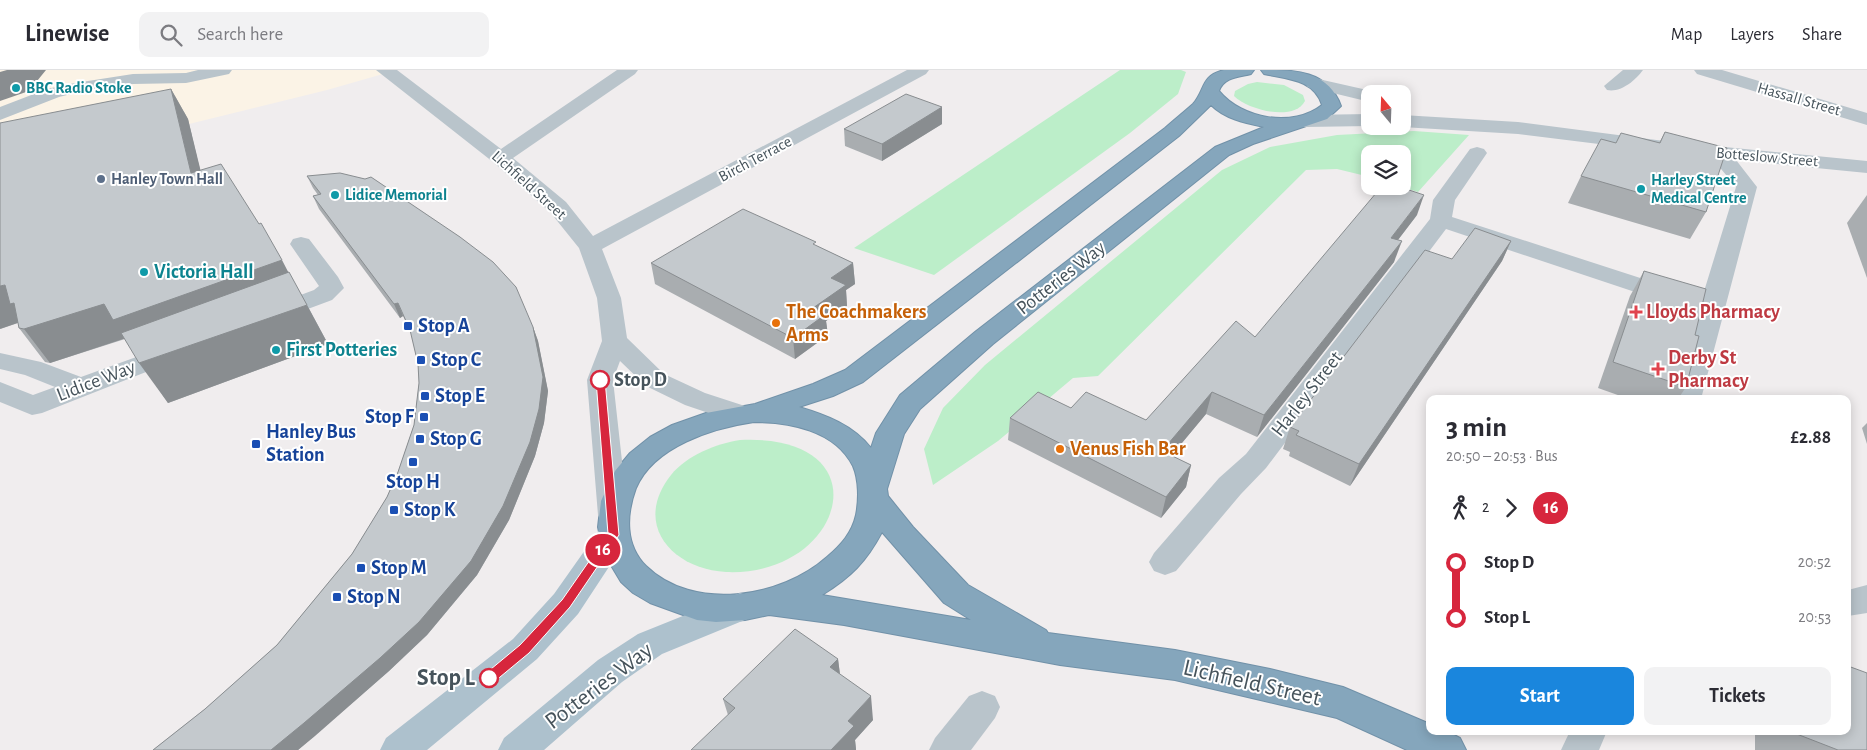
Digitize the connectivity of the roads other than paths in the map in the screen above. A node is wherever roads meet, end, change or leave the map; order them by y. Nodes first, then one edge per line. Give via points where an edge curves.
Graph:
1 (223, 70) edge
2 (630, 70) edge
3 (920, 70) edge
4 (1245, 70) edge
5 (1270, 70) edge
6 (1634, 70) edge
7 (1703, 70) edge
8 (386, 71) edge
9 (60, 74) dead end
10 (1303, 77) edge
11 (1211, 81) edge
12 (1613, 86) dead end
13 (75, 88) junction
14 (1361, 93) edge
15 (1411, 105) edge
16 (0, 114) edge
17 (1867, 118) edge
18 (1361, 120) edge
19 (1301, 122) junction
20 (1411, 122) edge
21 (1518, 128) junction
22 (1719, 153) junction
23 (1477, 154) dead end
24 (500, 158) junction
25 (1867, 167) edge
26 (1441, 220) junction
27 (301, 244) dead end
28 (590, 247) junction
29 (1711, 309) junction
30 (250, 322) edge
31 (615, 341) junction
32 (195, 343) edge
33 (0, 361) edge
34 (80, 387) junction
35 (0, 391) edge
36 (1688, 395) edge
37 (746, 414) junction
38 (874, 493) junction
39 (613, 525) junction
40 (1165, 562) dead end
41 (1867, 599) edge
42 (1851, 602) edge
43 (755, 605) junction
44 (1048, 648) junction
45 (982, 707) dead end
46 (1587, 735) edge
47 (400, 750) edge
48 (517, 750) edge
49 (948, 750) edge
50 (1447, 750) edge
51 (1580, 750) edge

1 - 13 street via 186,78 133,79
2 - 24 street
3 - 28 street, Birch Terrace
4 - 11 highway
5 - 10 highway
6 - 12 street
7 - 17 street, Hassall Street
8 - 24 street, Lichfield Street
9 - 13 street
10 - 14 street
10 - 19 highway, Potteries Way via 1321,86 1330,95 1332,106 1325,114
11 - 19 highway via 1215,100 1228,110 1277,123
11 - 37 highway via 1201,106 1172,132 854,376 823,390
13 - 16 street
15 - 21 street, Botteslow Street
18 - 19 street
19 - 38 highway, Potteries Way via 1222,151 984,338 910,402 890,433
20 - 21 street, Botteslow Street
21 - 22 street, Botteslow Street
22 - 25 street, Botteslow Street
22 - 29 street via 1747,187
23 - 26 street, Harley Street via 1444,200
24 - 28 street, Lichfield Street via 558,207
26 - 29 street
26 - 40 street, Harley Street via 1256,461 1230,486
27 - 30 street via 332,288 323,295
28 - 31 street, Lichfield Street via 609,298
29 - 36 street
31 - 37 street via 654,380 695,400
31 - 39 street, Lichfield Street via 600,380
32 - 34 street, Lidice Way
33 - 34 street via 32,368
34 - 35 street, Lidice Way via 32,406
37 - 38 highway, Lichfield Street via 795,416 836,432 867,464
37 - 39 highway via 709,420 681,431 645,456 618,492
38 - 43 highway, Potteries Way via 869,528 848,558 814,584 788,597
38 - 44 highway, Lichfield Street via 902,536 956,594
39 - 43 highway, Lichfield Street via 618,552 628,568 658,592 699,606
39 - 47 main road via 566,604 525,649
41 - 42 street
43 - 44 highway, Lichfield Street via 844,611
43 - 48 main road, Potteries Way via 650,644 610,671
44 - 50 highway, Lichfield Street via 1174,665 1343,703
45 - 49 street
46 - 51 street

